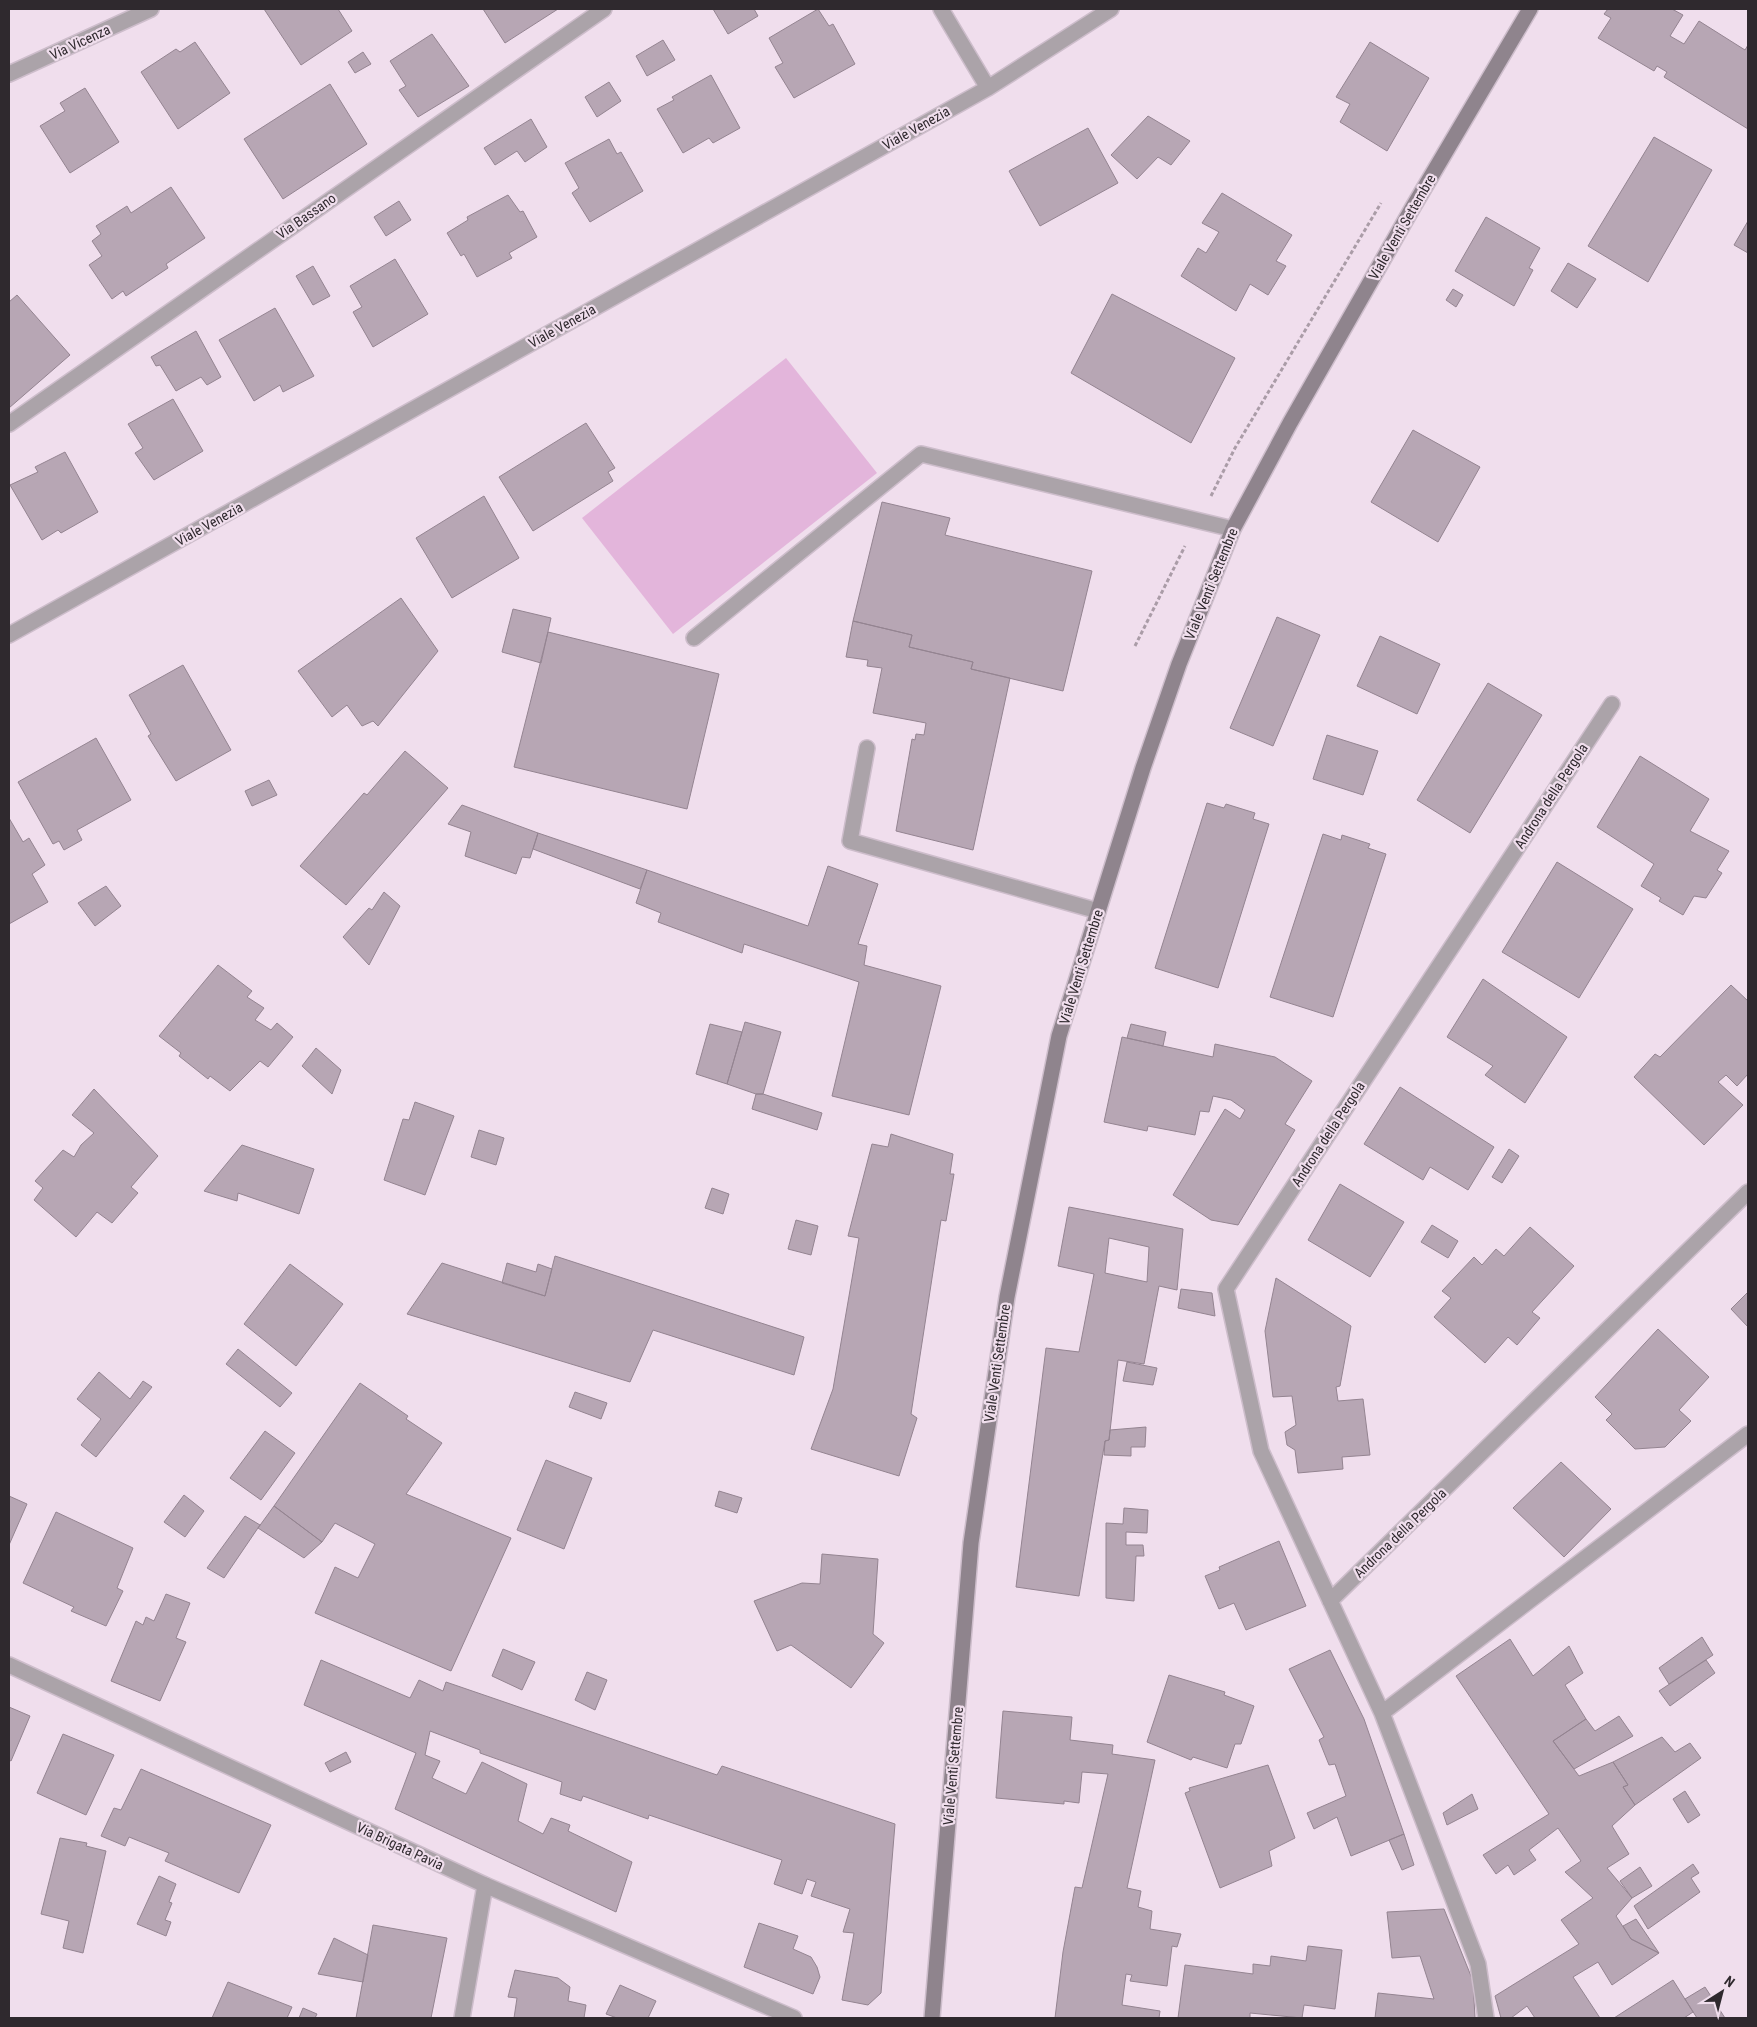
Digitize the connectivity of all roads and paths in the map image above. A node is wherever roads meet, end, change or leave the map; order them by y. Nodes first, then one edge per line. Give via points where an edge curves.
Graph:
1 (151, 9) edge
2 (604, 9) edge
3 (941, 9) edge
4 (1111, 9) edge
5 (1530, 9) edge
6 (9, 74) edge
7 (988, 88) junction
8 (1385, 196) dead end
9 (9, 424) edge
10 (1198, 521) junction
11 (1233, 529) junction
12 (9, 635) edge
13 (694, 638) dead end
14 (1135, 646) dead end
15 (1612, 704) dead end
16 (867, 748) dead end
17 (1098, 911) junction
18 (1748, 1192) edge
19 (1748, 1434) edge
20 (1330, 1601) junction
21 (9, 1665) edge
22 (1382, 1713) junction
23 (485, 1885) junction
24 (462, 2018) edge
25 (794, 2018) edge
26 (932, 2018) edge
27 (1486, 2018) edge

1 - 6 street, Via Vicenza
2 - 9 street, Via Bassano
3 - 7 street
4 - 7 street, Viale Venezia
5 - 11 main road, Viale Venti Settembre via 1398,232
7 - 12 street, Viale Venezia
8 - 10 path via 1235,448
10 - 11 street
10 - 13 street via 922,454
10 - 14 path
11 - 17 main road, Viale Venti Settembre via 1143,768
15 - 20 street, Androna della Pergola via 1226,1289 1261,1451
16 - 17 street via 850,841
17 - 26 main road, Viale Venti Settembre via 1059,1036 1005,1307 971,1543
18 - 20 street, Androna della Pergola
19 - 22 street
20 - 22 street, Androna della Pergola
21 - 23 street, Via Brigata Pavia
22 - 27 street, Androna della Pergola via 1478,1964
23 - 24 street
23 - 25 street, Via Brigata Pavia

